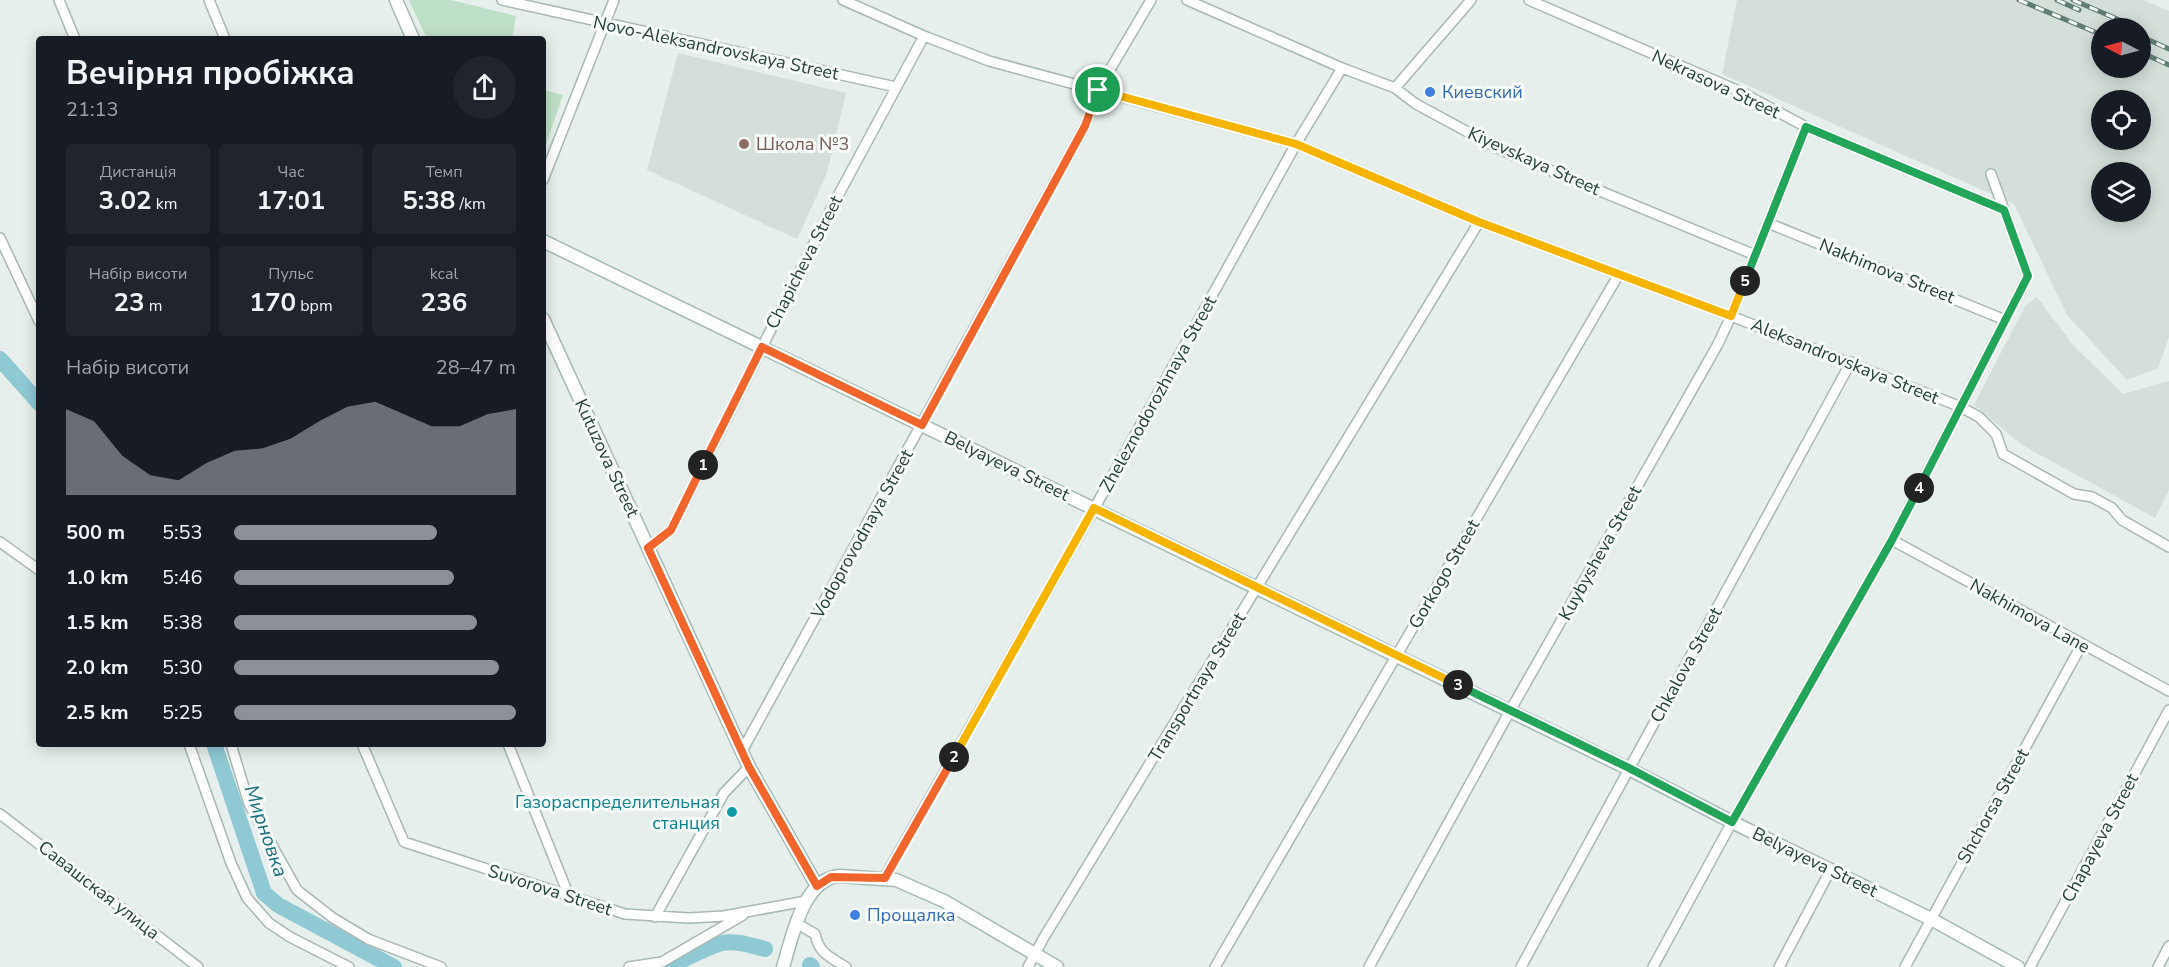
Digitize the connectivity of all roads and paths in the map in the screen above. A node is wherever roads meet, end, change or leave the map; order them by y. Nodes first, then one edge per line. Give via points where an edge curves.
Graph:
1 (59, 0) edge
2 (209, 0) edge
3 (396, 0) edge
4 (502, 0) edge
5 (614, 0) edge
6 (843, 0) edge
7 (1151, 0) edge
8 (1187, 0) edge
9 (1471, 0) edge
10 (1528, 0) edge
11 (604, 23) junction
12 (74, 36) edge
13 (224, 36) edge
14 (412, 36) edge
15 (924, 36) junction
16 (1342, 68) junction
17 (896, 87) junction
18 (1395, 88) junction
19 (1098, 90) junction
20 (1806, 127) junction
21 (1296, 144) junction
22 (546, 172) edge
23 (1991, 174) dead end
24 (2004, 210) junction
25 (1479, 222) junction
26 (1768, 223) junction
27 (0, 238) edge
28 (546, 242) edge
29 (1755, 255) junction
30 (1619, 274) junction
31 (36, 315) edge
32 (1731, 316) junction
33 (2006, 320) junction
34 (546, 326) edge
35 (762, 347) junction
36 (1851, 362) junction
37 (1961, 407) junction
38 (922, 425) junction
39 (1094, 508) junction
40 (1892, 540) junction
41 (0, 542) edge
42 (2169, 547) edge
43 (648, 548) junction
44 (36, 568) edge
45 (1258, 588) junction
46 (2082, 644) junction
47 (1397, 656) junction
48 (2169, 691) edge
49 (2169, 710) edge
50 (1510, 711) junction
51 (190, 747) edge
52 (232, 747) edge
53 (363, 747) edge
54 (509, 747) edge
55 (742, 752) junction
56 (749, 767) junction
57 (1629, 768) junction
58 (0, 814) edge
59 (1732, 822) junction
60 (1831, 869) junction
61 (885, 878) junction
62 (817, 886) junction
63 (569, 896) junction
64 (806, 901) junction
65 (750, 911) junction
66 (655, 917) junction
67 (1931, 919) junction
68 (796, 923) junction
69 (2169, 946) edge
70 (1036, 954) junction
71 (198, 967) edge
72 (349, 967) edge
73 (441, 967) edge
74 (629, 967) edge
75 (783, 967) edge
76 (846, 967) edge
77 (1028, 967) edge
78 (1057, 967) edge
79 (1215, 967) edge
80 (1369, 967) edge
81 (1521, 967) edge
82 (1653, 967) edge
83 (1779, 967) edge
84 (1905, 967) edge
85 (2018, 967) edge
86 (2030, 967) edge
87 (2158, 967) edge

1 - 12 street
2 - 13 street
3 - 14 main road
4 - 11 street, Novo-Aleksandrovskaya Street
5 - 11 street
6 - 15 street, Aleksandrovskaya Street
7 - 19 street, Vodoprovodnaya Street
8 - 16 street, Kiyevskaya Street
9 - 18 street
10 - 20 street, Nekrasova Street via 1741,92
11 - 17 street, Novo-Aleksandrovskaya Street
11 - 22 street
15 - 17 street, Chapicheva Street
15 - 19 street, Aleksandrovskaya Street via 989,61
16 - 18 street, Kiyevskaya Street
16 - 21 street, Zheleznodorozhnaya Street
17 - 35 street, Chapicheva Street
18 - 29 street, Kiyevskaya Street via 1416,104 1501,150
19 - 21 street, Aleksandrovskaya Street
19 - 38 street, Vodoprovodnaya Street via 1085,126
20 - 24 street, Nekrasova Street
20 - 26 street, Kuybysheva Street
21 - 25 street, Aleksandrovskaya Street
21 - 39 street, Zheleznodorozhnaya Street
23 - 24 street
24 - 33 street via 2028,276
25 - 30 street, Aleksandrovskaya Street
25 - 45 street, Transportnaya Street
26 - 29 street, Kuybysheva Street
26 - 33 street, Nakhimova Street
27 - 31 street
28 - 35 main road, Belyayeva Street
29 - 32 street, Kuybysheva Street
30 - 32 street, Aleksandrovskaya Street
30 - 47 street, Gorkogo Street
32 - 36 street, Aleksandrovskaya Street
32 - 50 street, Kuybysheva Street
33 - 37 street
34 - 43 main road, Kutuzova Street
35 - 38 main road, Belyayeva Street
35 - 43 street, Chapicheva Street via 671,530
36 - 37 street, Aleksandrovskaya Street
36 - 57 street, Chkalova Street
37 - 40 street
37 - 42 street, Aleksandrovskaya Street via 1979,417 1996,434 2003,454 2074,494 2092,497 2112,508 2122,520
38 - 39 main road, Belyayeva Street
38 - 55 street, Vodoprovodnaya Street
39 - 45 main road, Belyayeva Street
39 - 61 street, Zheleznodorozhnaya Street
40 - 46 street, Nakhimova Lane
40 - 59 street
41 - 44 street
43 - 55 main road, Kutuzova Street
45 - 47 main road, Belyayeva Street
45 - 70 street, Transportnaya Street
46 - 48 street, Nakhimova Lane
46 - 67 street, Shchorsa Street
47 - 50 main road, Belyayeva Street
47 - 79 street, Gorkogo Street
49 - 86 street, Chapayeva Street
50 - 57 main road, Belyayeva Street
50 - 80 street, Kuybysheva Street
51 - 72 street via 247,898 269,923
52 - 73 street via 249,804 297,890 368,939
53 - 63 street, Suvorova Street via 404,842
54 - 63 street
55 - 56 main road, Kutuzova Street
56 - 62 main road, Kutuzova Street
56 - 66 street via 724,793
57 - 59 main road, Belyayeva Street
57 - 81 street, Chkalova Street
58 - 71 street, Савашская улица
59 - 60 main road, Belyayeva Street
59 - 82 street
60 - 67 main road, Belyayeva Street
60 - 83 street
61 - 62 main road via 831,877
61 - 70 main road via 944,901
62 - 64 main road
63 - 66 street, Suvorova Street via 625,914
64 - 65 street, Suvorova Street
64 - 68 main road
65 - 66 street, Suvorova Street via 724,916
65 - 74 street via 662,962
67 - 84 street, Shchorsa Street
67 - 85 main road, Belyayeva Street
68 - 75 main road
68 - 76 street via 815,934 823,952
69 - 87 street
70 - 77 street, Transportnaya Street
70 - 78 main road

